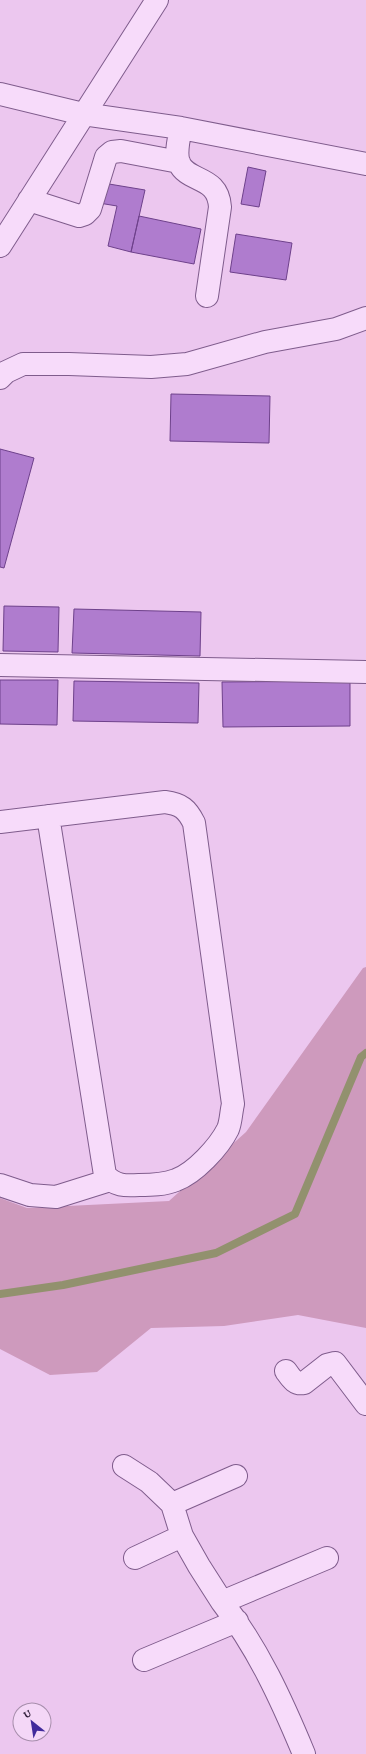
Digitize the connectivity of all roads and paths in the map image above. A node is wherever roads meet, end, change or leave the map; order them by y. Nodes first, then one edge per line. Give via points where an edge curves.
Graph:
1 (157, 0) edge
2 (0, 94) edge
3 (83, 114) junction
4 (181, 128) junction
5 (179, 162) junction
6 (366, 164) edge
7 (29, 200) junction
8 (0, 246) edge
9 (207, 296) dead end
10 (366, 318) edge
11 (0, 378) edge
12 (0, 665) edge
13 (366, 672) edge
14 (48, 816) junction
15 (0, 822) edge
16 (110, 1180) junction
17 (0, 1185) edge
18 (286, 1370) dead end
19 (366, 1404) edge
20 (124, 1466) dead end
21 (236, 1476) dead end
22 (172, 1504) junction
23 (182, 1536) junction
24 (135, 1558) dead end
25 (327, 1558) dead end
26 (222, 1602) junction
27 (237, 1621) junction
28 (144, 1660) dead end
29 (304, 1754) edge

1 - 3 street
2 - 3 street
3 - 4 street
3 - 7 street
4 - 5 street via 178,142
4 - 6 street
5 - 7 street via 120,151 112,152 106,157 90,209 79,216
5 - 9 street via 184,169 214,188 219,197 220,207
7 - 8 street
10 - 11 street via 336,329 265,342 187,364 151,367 23,364 6,372
12 - 13 street
14 - 15 street
14 - 16 street via 105,1175
14 - 16 street via 165,802 184,807 194,823 232,1104 228,1128 212,1152 177,1180 161,1184 127,1186
16 - 17 street via 56,1197 30,1195
18 - 19 street via 294,1381 300,1384 327,1364 335,1363
20 - 22 street via 150,1482
21 - 22 street
22 - 23 street
23 - 24 street
23 - 26 street
25 - 26 street
26 - 27 street
27 - 28 street
27 - 29 street via 261,1660

